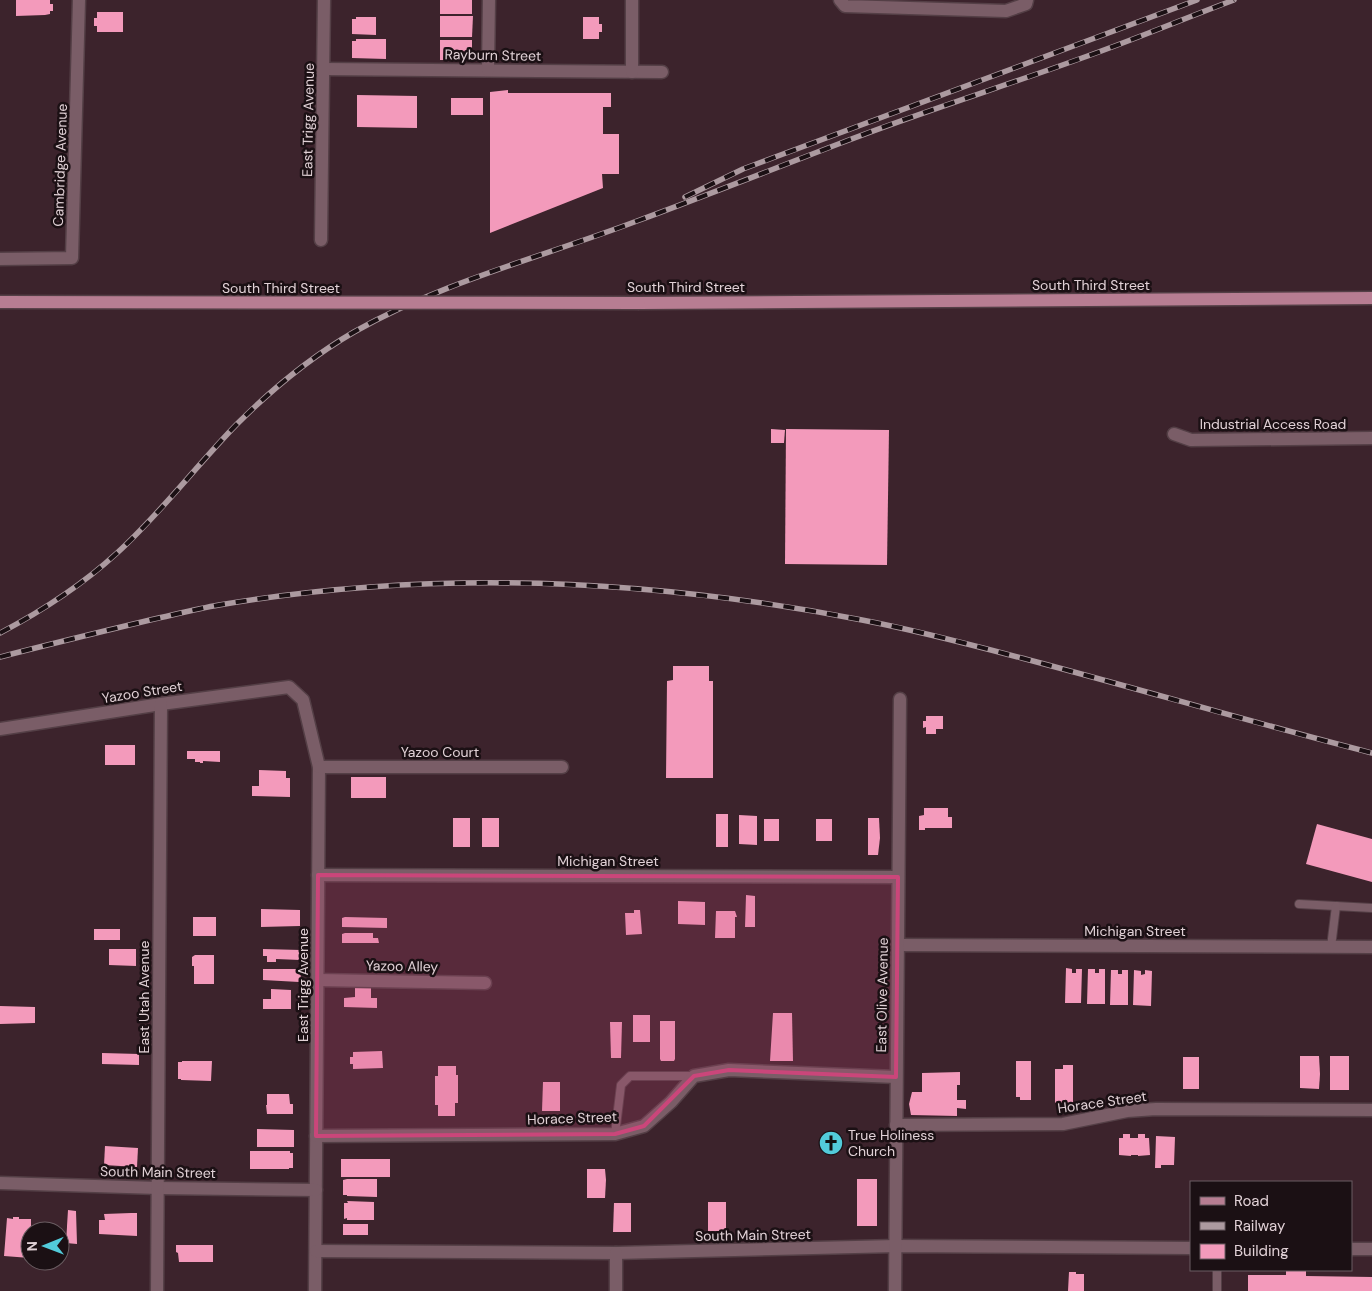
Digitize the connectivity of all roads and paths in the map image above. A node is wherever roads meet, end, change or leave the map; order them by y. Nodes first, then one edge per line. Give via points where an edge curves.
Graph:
1 (79, 0) edge
2 (324, 0) edge
3 (488, 0) edge
4 (632, 0) edge
5 (840, 0) edge
6 (1026, 2) edge
7 (324, 69) junction
8 (488, 70) junction
9 (632, 72) junction
10 (662, 72) dead end
11 (321, 240) dead end
12 (0, 259) edge
13 (1372, 298) edge
14 (0, 302) edge
15 (1174, 434) dead end
16 (1372, 438) edge
17 (289, 687) joint
18 (900, 699) dead end
19 (162, 704) junction
20 (0, 729) edge
21 (319, 767) junction
22 (562, 767) dead end
23 (318, 875) junction
24 (898, 878) junction
25 (1300, 904) dead end
26 (1336, 906) junction
27 (1372, 908) edge
28 (898, 945) junction
29 (1331, 947) junction
30 (1372, 947) edge
31 (318, 980) junction
32 (486, 983) dead end
33 (694, 1076) junction
34 (896, 1077) junction
35 (1372, 1110) edge
36 (896, 1125) junction
37 (615, 1134) junction
38 (316, 1136) junction
39 (0, 1183) edge
40 (158, 1188) junction
41 (316, 1190) junction
42 (896, 1246) junction
43 (1190, 1248) edge
44 (1352, 1249) edge
45 (1372, 1249) edge
46 (316, 1251) junction
47 (616, 1253) junction
48 (1218, 1271) edge
49 (157, 1291) edge
50 (315, 1291) edge
51 (616, 1291) edge
52 (895, 1291) edge
53 (1218, 1291) edge

1 - 12 street, Cambridge Avenue via 72,258
2 - 7 street, East Trigg Avenue
3 - 8 street
4 - 9 street
5 - 6 street via 846,6 1006,12
7 - 8 street, Rayburn Street
7 - 11 street, East Trigg Avenue
8 - 9 street, Rayburn Street
9 - 10 street, Rayburn Street
13 - 14 main road, South Third Street, bridge
15 - 16 street, Industrial Access Road via 1191,440
17 - 19 street, Yazoo Street
17 - 21 street, East Trigg Avenue via 303,700
18 - 24 street, East Olive Avenue
19 - 20 street, Yazoo Street
19 - 40 street, East Utah Avenue
21 - 22 street, Yazoo Court
21 - 23 street, East Trigg Avenue
23 - 24 street, Michigan Street
23 - 31 street, East Trigg Avenue
24 - 28 street, East Olive Avenue
25 - 26 lane
26 - 27 lane
26 - 29 lane
28 - 29 street, Michigan Street
28 - 34 street, East Olive Avenue
29 - 30 street, Michigan Street
31 - 32 street, Yazoo Alley
31 - 38 street, East Trigg Avenue
33 - 34 street via 729,1070
33 - 37 street, Horace Street via 644,1126
33 - 37 lane via 630,1076 621,1085
34 - 36 street, East Olive Avenue
35 - 36 street, Horace Street via 1156,1109 1127,1111 1063,1124
36 - 42 street, East Olive Avenue
37 - 38 street, Horace Street
38 - 41 street, East Trigg Avenue
39 - 40 street, South Main Street
40 - 41 street, South Main Street
40 - 49 street, East Utah Avenue
41 - 46 street, East Trigg Avenue
42 - 43 street, South Main Street
42 - 47 street, South Main Street
42 - 52 street, East Olive Avenue
44 - 45 street
46 - 47 street, South Main Street
46 - 50 street, East Trigg Avenue
47 - 51 street
48 - 53 lane

